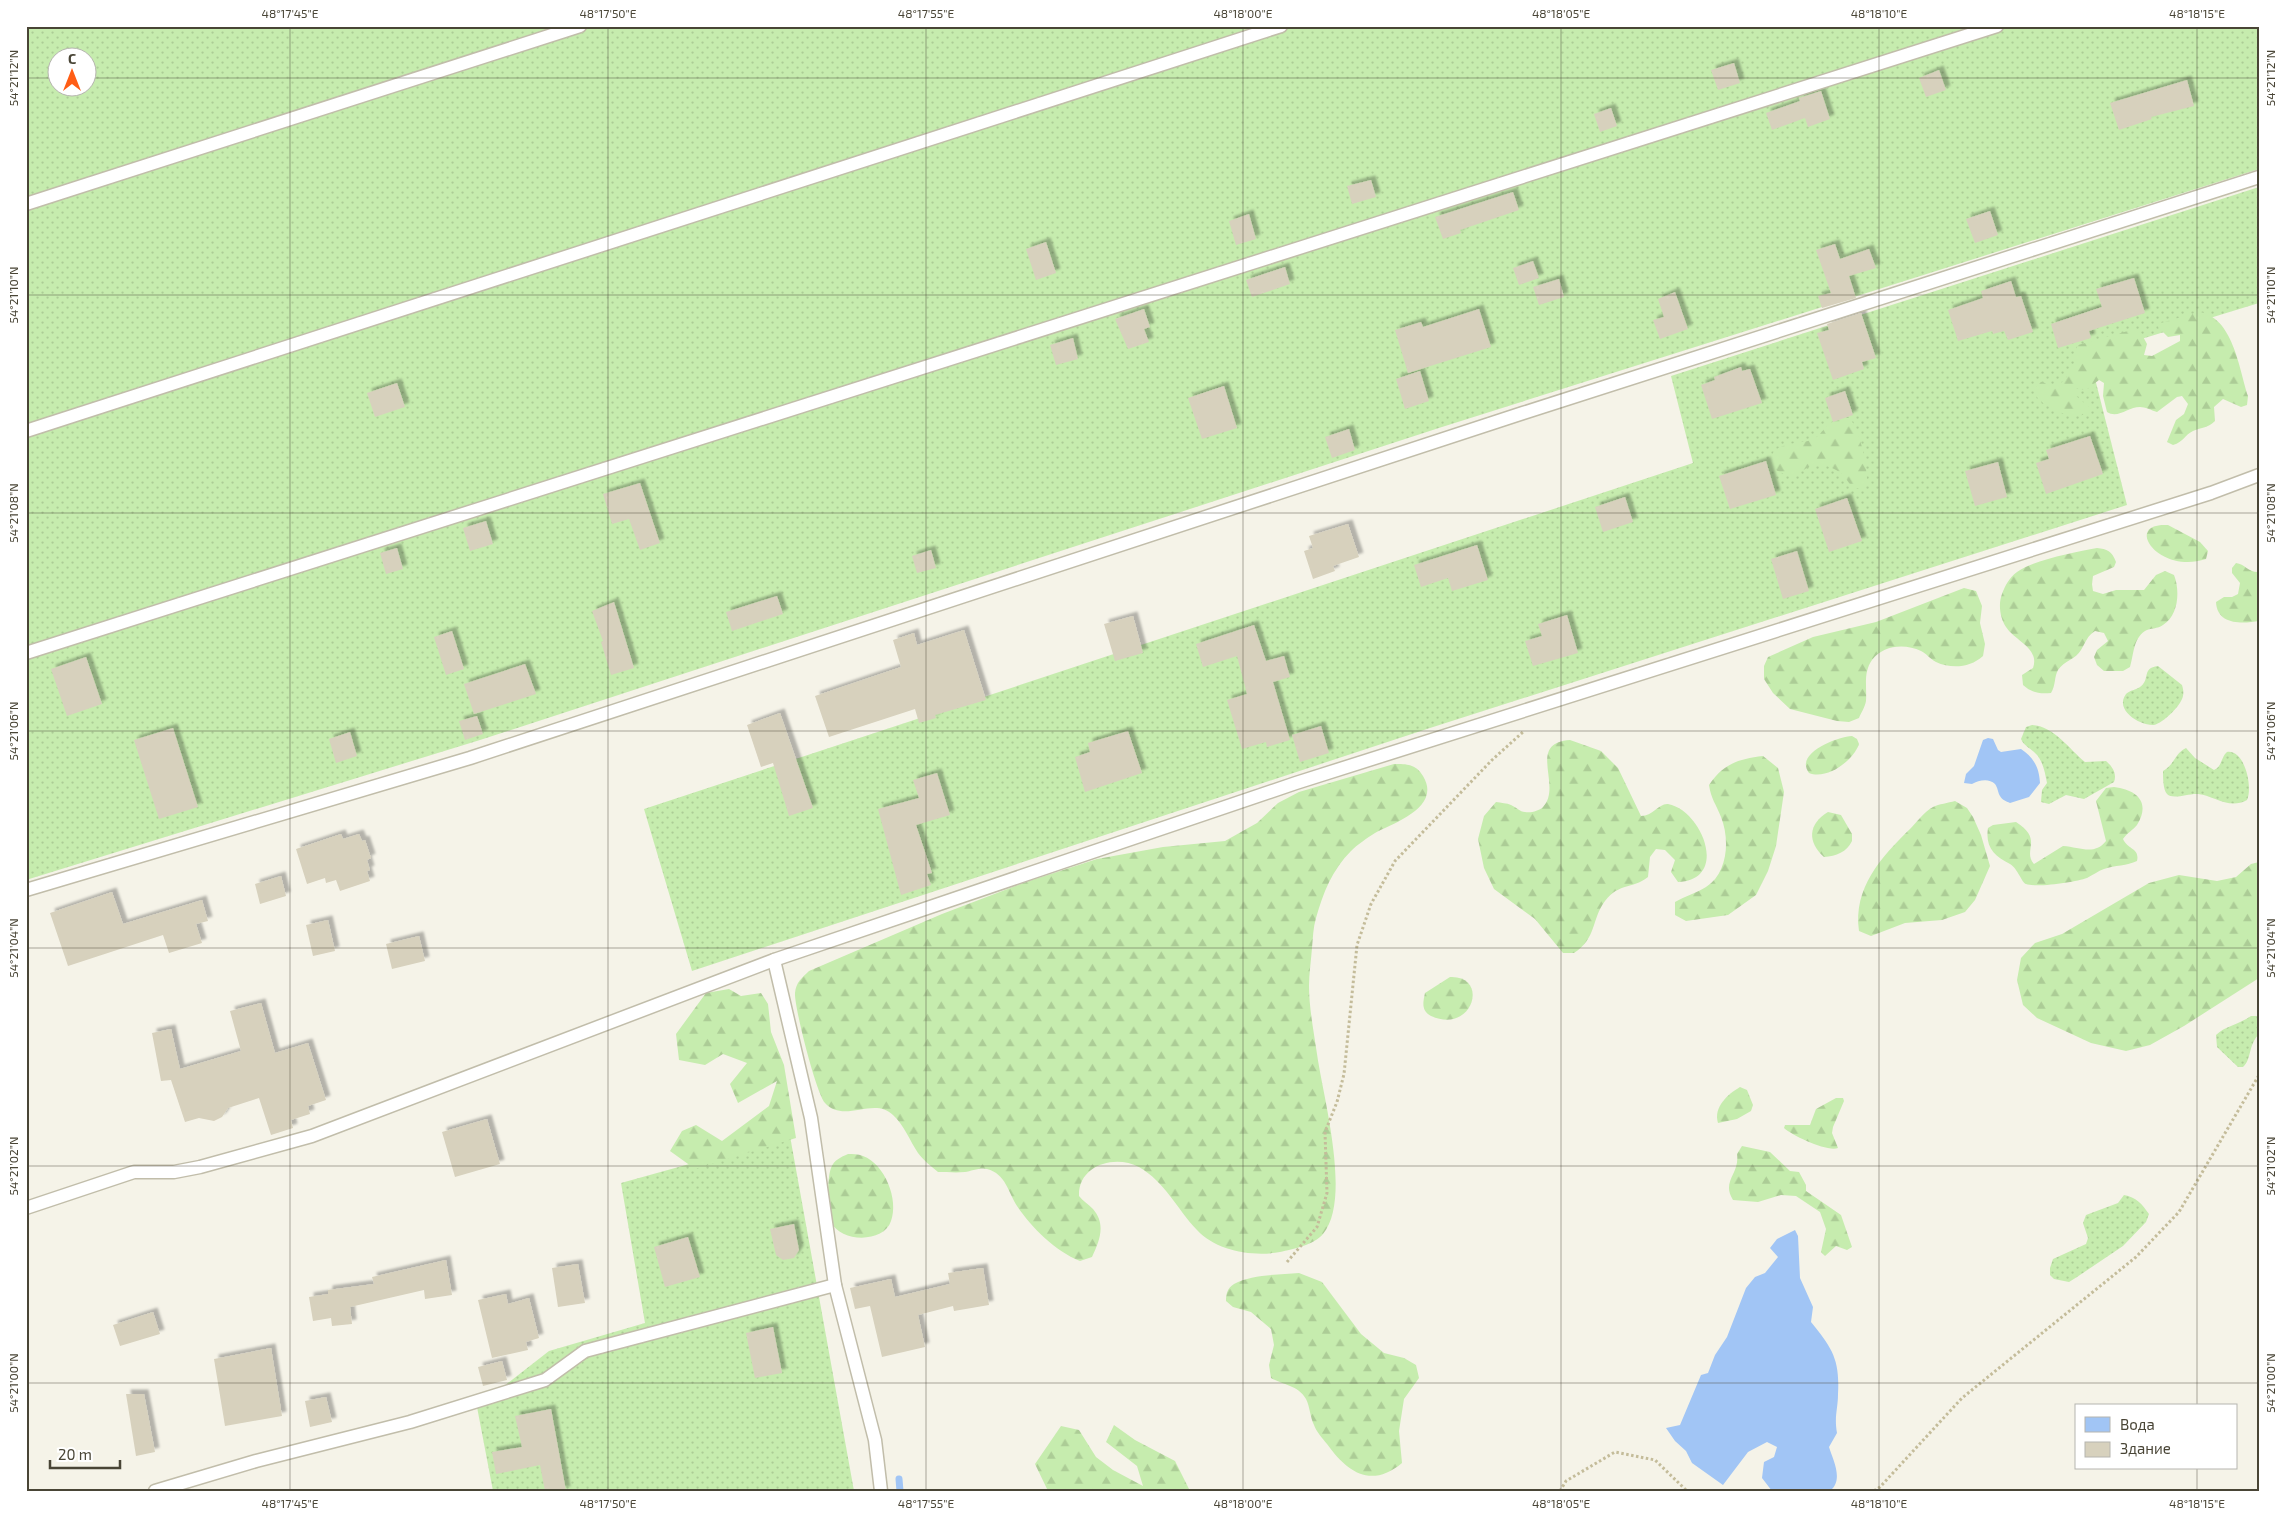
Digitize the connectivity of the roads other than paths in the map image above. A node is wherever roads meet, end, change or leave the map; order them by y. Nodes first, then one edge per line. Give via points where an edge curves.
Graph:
1 (580, 26) edge
2 (1281, 26) edge
3 (1997, 26) edge
4 (2259, 178) edge
5 (26, 204) edge
6 (26, 431) edge
7 (2259, 475) edge
8 (26, 653) edge
9 (26, 890) edge
10 (774, 960) junction
11 (26, 1208) edge
12 (835, 1285) junction
13 (155, 1491) edge
14 (881, 1491) edge

1 - 5 lane
2 - 6 lane
3 - 8 lane
4 - 9 lane via 1504,419 470,758
7 - 10 lane via 2211,493 1296,783
10 - 11 lane via 312,1136 200,1167 174,1172 134,1172
10 - 12 lane via 811,1118
12 - 13 lane via 585,1351 544,1380 410,1422 256,1461
12 - 14 lane via 875,1440

